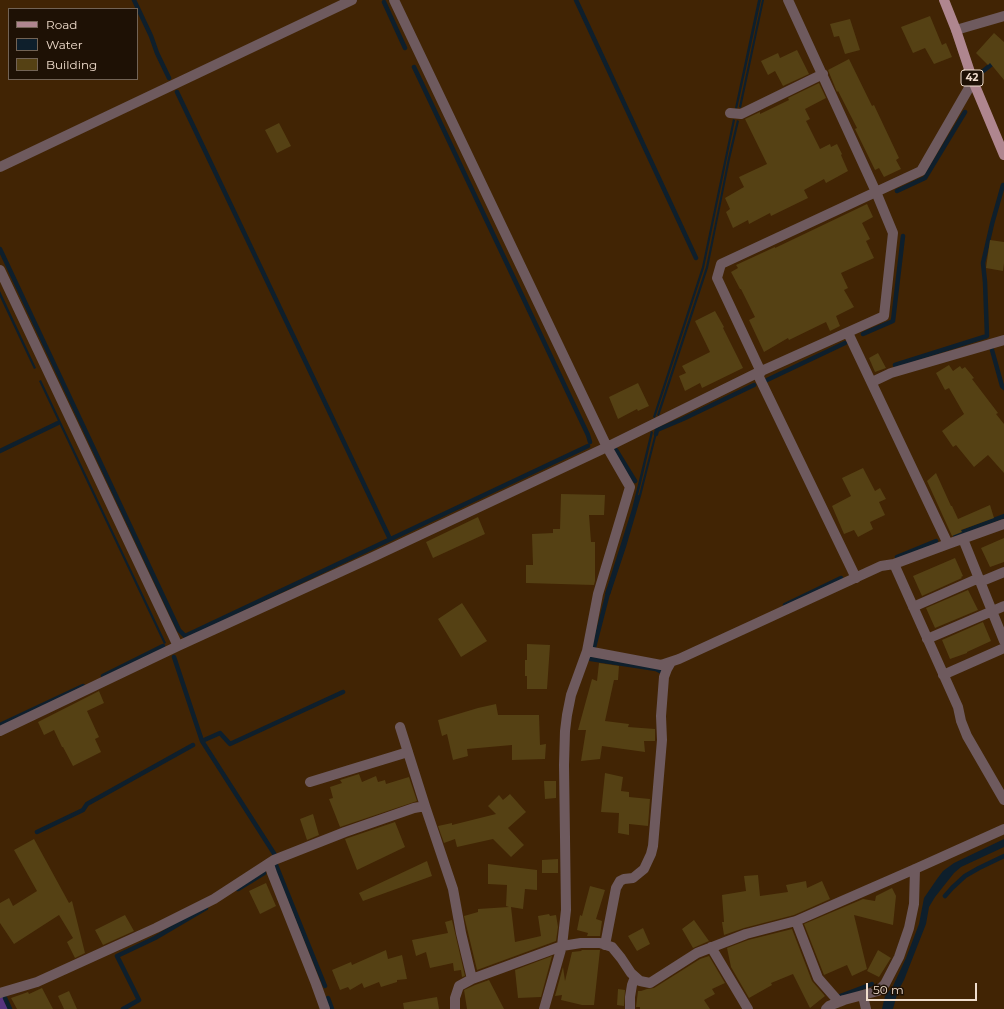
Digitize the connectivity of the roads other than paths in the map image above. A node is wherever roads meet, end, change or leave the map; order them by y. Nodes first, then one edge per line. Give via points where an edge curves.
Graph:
1 (352, 0) edge
2 (394, 0) edge
3 (788, 0) edge
4 (944, 0) edge
5 (1004, 16) edge
6 (956, 30) junction
7 (823, 74) junction
8 (973, 81) junction
9 (730, 113) dead end
10 (1004, 155) edge
11 (0, 168) edge
12 (876, 192) junction
13 (0, 270) edge
14 (848, 333) junction
15 (1004, 340) edge
16 (759, 372) junction
17 (872, 382) junction
18 (607, 447) junction
19 (1004, 524) edge
20 (963, 539) junction
21 (948, 544) junction
22 (894, 564) junction
23 (1004, 572) edge
24 (856, 578) junction
25 (980, 580) junction
26 (1004, 606) edge
27 (913, 607) junction
28 (992, 611) junction
29 (927, 639) junction
30 (1004, 641) edge
31 (178, 646) junction
32 (1004, 648) edge
33 (587, 651) junction
34 (671, 662) junction
35 (943, 675) junction
36 (400, 727) dead end
37 (0, 731) edge
38 (408, 752) junction
39 (310, 782) dead end
40 (1004, 800) edge
41 (425, 806) junction
42 (1004, 829) edge
43 (269, 864) junction
44 (915, 869) junction
45 (796, 921) junction
46 (605, 945) junction
47 (562, 946) junction
48 (711, 948) junction
49 (636, 977) junction
50 (472, 979) junction
51 (0, 993) edge
52 (863, 996) junction
53 (839, 1002) junction
54 (325, 1009) edge
55 (455, 1009) edge
56 (544, 1009) edge
57 (630, 1009) edge
58 (748, 1009) edge
59 (826, 1009) edge
60 (866, 1009) edge

1 - 11 street
2 - 18 street
3 - 7 street
4 - 6 main road, 42
5 - 6 street
6 - 8 main road, 42
7 - 9 street via 741,114
7 - 12 street
8 - 10 main road, 42
8 - 12 street via 921,171
12 - 14 street via 893,233 884,316
12 - 16 street via 721,264 717,278
13 - 31 street
14 - 16 street
14 - 17 street
15 - 17 street via 891,373
16 - 18 street
16 - 24 street
17 - 21 street
18 - 31 street
18 - 33 street via 630,487 598,594
19 - 20 street
20 - 21 street
20 - 25 street
21 - 22 street
22 - 24 street via 881,566
22 - 27 street
23 - 25 street
24 - 34 street
25 - 27 street
25 - 28 street
26 - 28 street
27 - 29 street
28 - 29 street
28 - 30 street
29 - 35 street
31 - 37 street
32 - 35 street
33 - 34 street via 661,666
33 - 47 street via 571,695 565,731 566,910
34 - 46 street via 664,677 662,740 653,846 644,870 633,878 620,881 616,888
35 - 40 street via 958,707 966,736
36 - 38 street
38 - 39 street
38 - 41 street
41 - 43 street via 345,832
41 - 50 street via 452,888
42 - 44 street
43 - 51 street via 214,899 156,928 37,982
43 - 54 street
44 - 45 street
44 - 52 street via 910,928 885,984 878,991
45 - 48 street via 746,934
45 - 53 street via 818,978
46 - 47 street via 581,943
46 - 49 street via 612,947
47 - 50 street
47 - 56 street
48 - 49 street via 697,953 650,983 640,981
48 - 58 street
49 - 57 street via 632,986
50 - 55 street via 459,986
52 - 53 street
52 - 60 street
53 - 59 street

